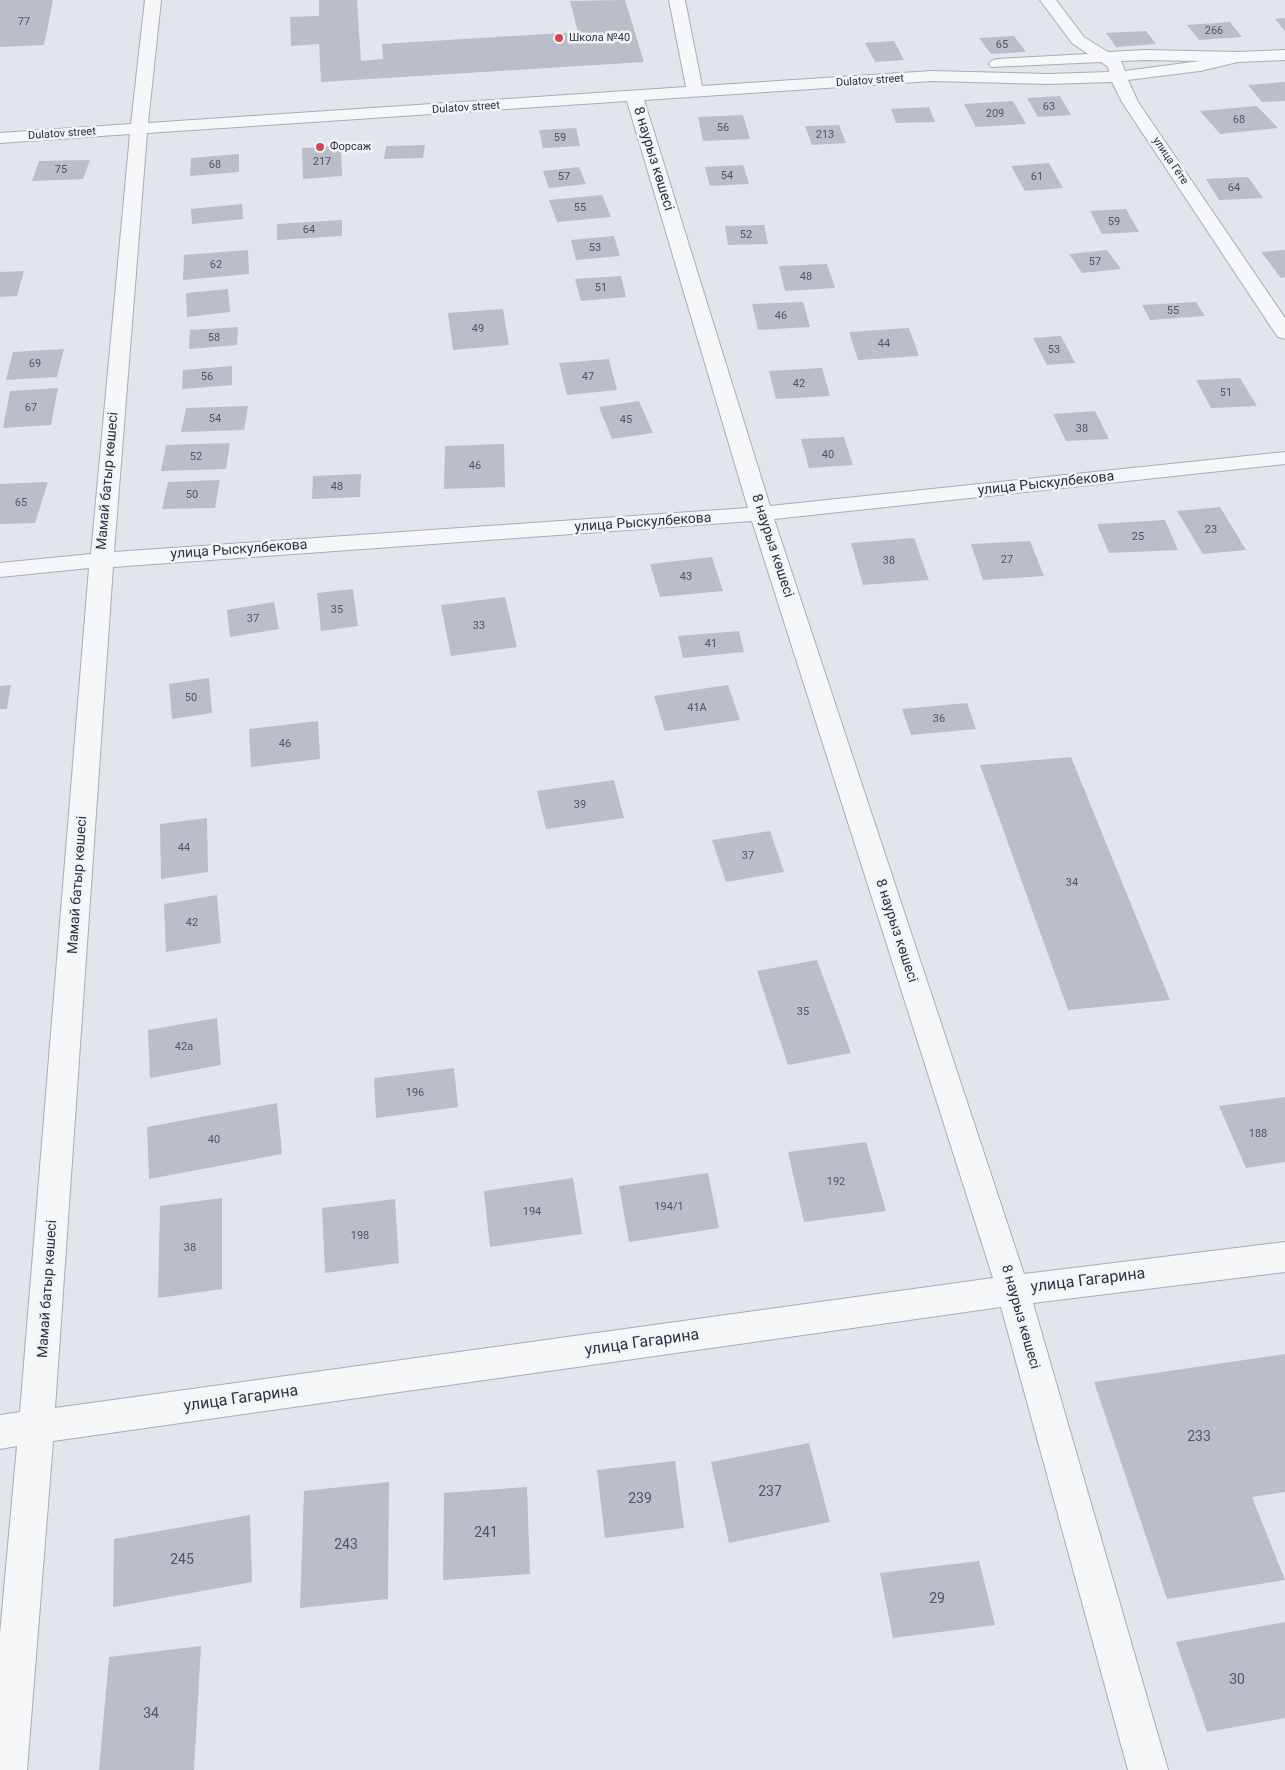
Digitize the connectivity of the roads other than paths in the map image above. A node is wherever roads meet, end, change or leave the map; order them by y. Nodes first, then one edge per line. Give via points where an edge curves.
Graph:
1 (153, 0) edge
2 (677, 0) edge
3 (1048, 0) edge
4 (1285, 55) edge
5 (1104, 56) junction
6 (1238, 57) junction
7 (932, 76) junction
8 (1118, 77) junction
9 (695, 92) junction
10 (634, 96) junction
11 (137, 129) junction
12 (0, 138) edge
13 (1285, 333) edge
14 (1285, 458) edge
15 (761, 514) junction
16 (102, 560) junction
17 (0, 570) edge
18 (1285, 1257) edge
19 (1013, 1290) junction
20 (38, 1428) junction
21 (0, 1432) edge
22 (7, 1770) edge
23 (1148, 1770) edge

1 - 11 street, Мамай батыр көшесі
2 - 9 street
3 - 5 street, улица Гёте via 1078,40
4 - 6 street, Dulatov street
5 - 6 street, Dulatov street via 1183,54
5 - 7 street, Dulatov street via 1005,63
5 - 8 street, улица Гёте via 1116,65
6 - 8 street, Dulatov street via 1200,68
7 - 8 street, Dulatov street via 1055,80
7 - 9 street, Dulatov street
8 - 13 street, улица Гёте via 1130,102
9 - 10 street, Dulatov street
10 - 11 street, Dulatov street
10 - 15 street, 8 наурыз көшесі
11 - 12 street, Dulatov street
11 - 16 street, Мамай батыр көшесі
14 - 15 street, улица Рыскулбекова
15 - 16 street, улица Рыскулбекова
15 - 19 street, 8 наурыз көшесі
16 - 17 street, улица Рыскулбекова
16 - 20 street, Мамай батыр көшесі
18 - 19 street, улица Гагарина
19 - 20 street, улица Гагарина
19 - 23 street, 8 наурыз көшесі
20 - 21 street, улица Гагарина
20 - 22 street, Мамай батыр көшесі

